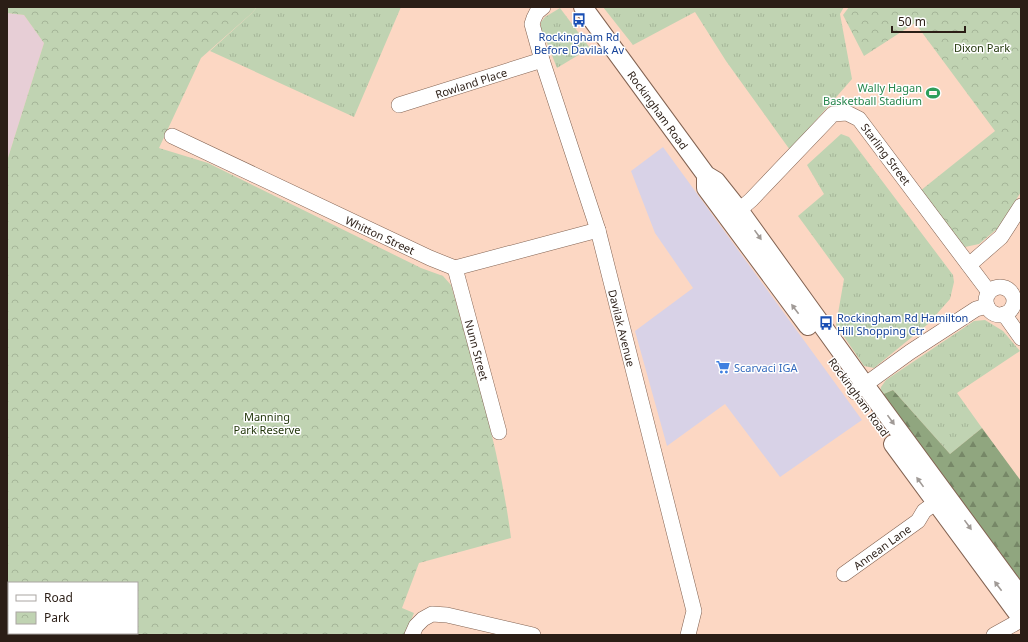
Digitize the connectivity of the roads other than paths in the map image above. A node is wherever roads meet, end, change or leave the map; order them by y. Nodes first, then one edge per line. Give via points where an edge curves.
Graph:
1 (526, 7) edge
2 (543, 7) edge
3 (583, 7) edge
4 (532, 24) junction
5 (542, 60) junction
6 (399, 105) dead end
7 (172, 136) dead end
8 (1021, 206) edge
9 (734, 214) junction
10 (598, 230) junction
11 (969, 265) junction
12 (455, 268) junction
13 (988, 299) junction
14 (1018, 300) edge
15 (1004, 314) junction
16 (1021, 338) edge
17 (860, 389) junction
18 (499, 432) dead end
19 (935, 502) junction
20 (844, 574) dead end
21 (1021, 597) edge
22 (1021, 619) edge
23 (414, 631) edge
24 (533, 635) edge
25 (688, 635) edge
26 (994, 635) edge

1 - 4 street, Davilak Avenue
2 - 4 street via 537,12
3 - 9 main road, Rockingham Road via 706,175 706,188
4 - 5 street, Davilak Avenue
5 - 6 street, Rowland Place
5 - 10 street, Davilak Avenue
7 - 12 street, Whitton Street
8 - 11 street via 1001,236
9 - 11 street, Starling Street via 833,114 847,113 859,119
9 - 17 main road, Rockingham Road
10 - 12 street
10 - 25 street, Davilak Avenue via 694,611
11 - 13 street, Starling Street
12 - 18 street, Nunn Street
13 - 14 street via 997,287 1007,288
13 - 15 street via 989,310 996,314
13 - 17 street
14 - 15 street via 1012,309
15 - 16 street
19 -> 17 main road, Rockingham Road
17 -> 21 main road, Rockingham Road
19 - 20 street, Annean Lane via 924,510 918,521
22 -> 19 main road, Rockingham Road
22 - 26 street
23 - 24 street via 423,619 432,614 447,615

